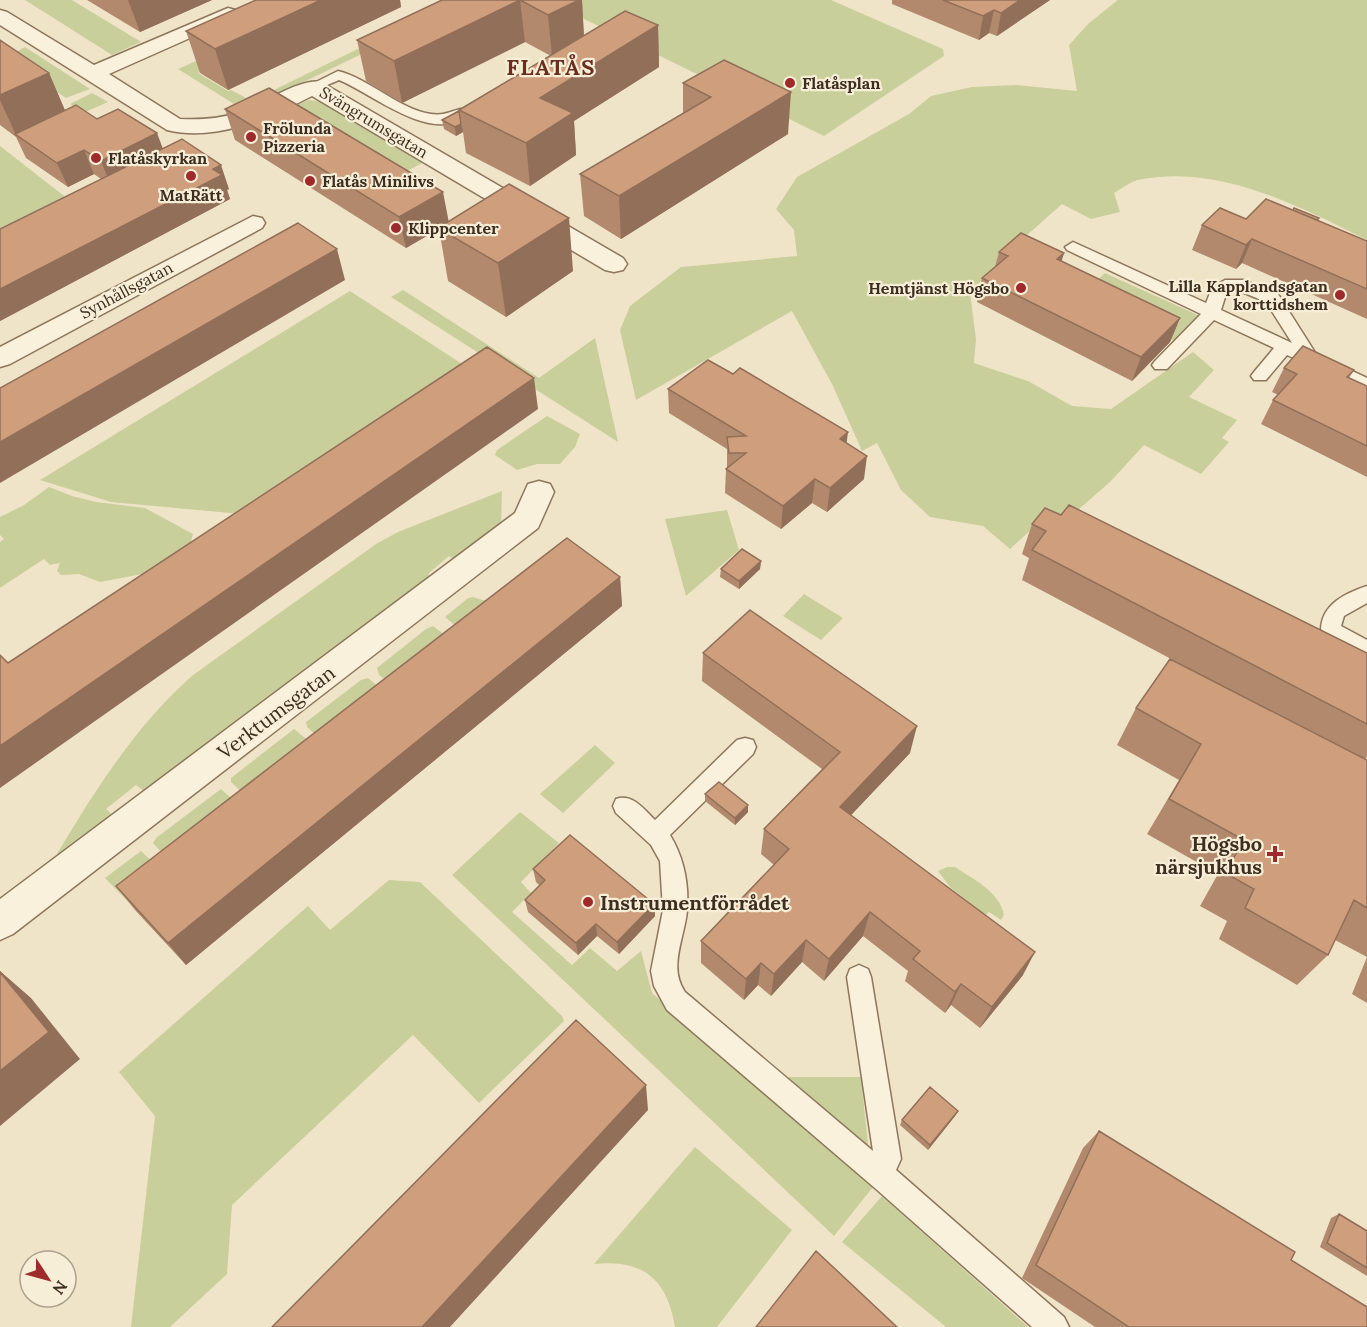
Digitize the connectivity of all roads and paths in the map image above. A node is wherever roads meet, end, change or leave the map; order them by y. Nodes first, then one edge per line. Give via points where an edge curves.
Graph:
1 (251, 8) edge
2 (0, 16) edge
3 (92, 74) junction
4 (313, 87) junction
5 (461, 113) edge
6 (253, 223) dead end
7 (1073, 247) dead end
8 (614, 264) dead end
9 (1212, 312) junction
10 (1285, 346) junction
11 (0, 358) edge
12 (1311, 358) junction
13 (1161, 365) edge
14 (1260, 376) dead end
15 (1367, 385) edge
16 (539, 492) dead end
17 (1367, 594) edge
18 (1367, 649) edge
19 (745, 747) dead end
20 (624, 806) dead end
21 (655, 835) junction
22 (0, 922) edge
23 (859, 977) dead end
24 (878, 1172) junction
25 (1054, 1327) edge

1 - 3 street
2 - 3 street, Svängrumsgatan
3 - 4 street, Svängrumsgatan via 175,125 192,127 245,120
4 - 5 lane via 338,75 411,113 442,118
4 - 8 street, Svängrumsgatan
6 - 11 street, Synhållsgatan
7 - 9 lane
9 - 10 lane
9 - 12 lane via 1216,295 1225,285 1237,284 1262,292 1278,305
9 - 13 lane
10 - 12 lane
10 - 14 lane
12 - 15 lane
16 - 22 street, Verktumsgatan via 527,520
17 - 18 lane via 1337,610 1330,621 1331,629 1340,637
19 - 21 lane
20 - 21 lane
21 - 24 lane via 672,859 675,880 675,910 663,971 666,986 676,1001
23 - 24 lane via 888,1159
24 - 25 lane

